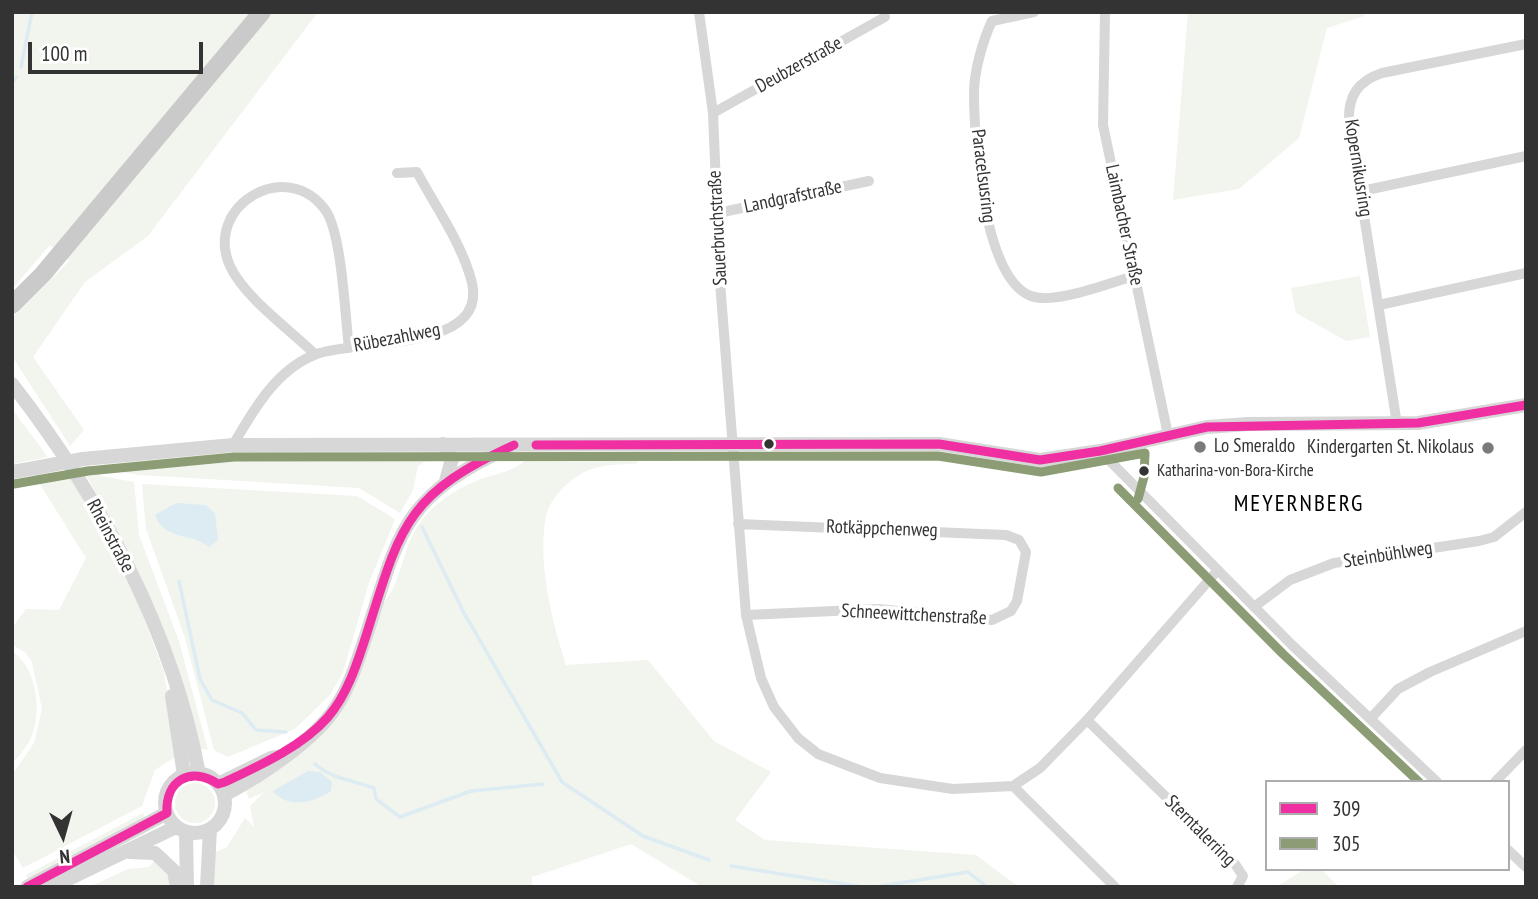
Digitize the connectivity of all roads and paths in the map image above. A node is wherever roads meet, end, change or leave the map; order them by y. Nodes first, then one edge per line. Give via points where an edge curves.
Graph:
1 (262, 12) edge
2 (699, 12) edge
3 (1034, 12) edge
4 (1105, 12) edge
5 (885, 17) dead end
6 (1526, 44) edge
7 (713, 113) junction
8 (1526, 156) edge
9 (397, 173) dead end
10 (869, 181) dead end
11 (1362, 191) junction
12 (718, 212) junction
13 (1526, 273) edge
14 (1134, 275) junction
15 (12, 304) edge
16 (1379, 305) junction
17 (349, 348) junction
18 (315, 354) junction
19 (12, 384) edge
20 (1526, 405) edge
21 (1397, 424) junction
22 (1168, 435) junction
23 (443, 444) junction
24 (233, 445) junction
25 (514, 445) junction
26 (733, 445) junction
27 (1100, 451) junction
28 (12, 472) edge
29 (446, 481) junction
30 (1526, 512) edge
31 (737, 524) junction
32 (1024, 546) joint
33 (1217, 570) junction
34 (1254, 607) junction
35 (746, 615) junction
36 (1526, 631) edge
37 (1371, 718) junction
38 (1087, 720) junction
39 (1526, 750) edge
40 (192, 775) junction
41 (1435, 780) edge
42 (1497, 780) edge
43 (1013, 786) junction
44 (220, 790) junction
45 (166, 813) junction
46 (181, 829) junction
47 (210, 829) junction
48 (1526, 849) edge
49 (121, 853) junction
50 (1512, 853) edge
51 (1526, 867) edge
52 (27, 887) edge
53 (52, 887) edge
54 (177, 887) edge
55 (187, 887) edge
56 (207, 887) edge
57 (1115, 887) edge
58 (1237, 887) edge

1 - 15 main road via 43,274
2 - 7 street, Sauerbruchstraße
3 - 14 street, Paracelsusring via 992,21 974,91 985,213 995,251 1021,292 1047,299
4 - 14 street, Laimbacher Straße via 1103,125
5 - 7 street, Deubzerstraße
6 - 11 street, Kopernikusring via 1367,78 1358,86 1349,109
7 - 12 street, Sauerbruchstraße
8 - 11 street
9 - 17 street, Rübezahlweg via 417,172 472,284 471,301 453,327 434,336
10 - 12 street, Landgrafstraße
11 - 16 street, Kopernikusring
12 - 26 street, Sauerbruchstraße
13 - 16 street
14 - 22 street, Laimbacher Straße
16 - 21 street, Kopernikusring
17 - 18 street, Rübezahlweg
17 - 18 street via 335,238 327,212 301,191 264,189 241,202 229,220 224,240 229,263 243,286
18 - 24 street, Rübezahlweg via 290,369 254,407
19 - 40 street, Rheinstraße via 98,509 149,612 183,705
20 - 21 street via 1444,421
21 - 22 street via 1248,424
22 - 27 street
23 - 24 street
23 - 25 street
23 - 29 street via 452,459
24 - 28 street, bridge via 83,459
25 - 26 street
25 - 29 street
26 - 27 street via 939,444 1040,460
26 - 31 street
27 - 33 street
29 - 44 street via 425,499 398,538 353,673 336,708 317,730 283,756 271,758
30 - 34 street, Steinbühlweg via 1494,537 1479,541 1334,563 1290,580
31 - 32 street, Rotkäppchenweg via 1006,536
31 - 35 street
32 - 35 street, Schneewittchenstraße via 1026,563 1017,601 1011,611 992,620 878,609
33 - 34 street
33 - 38 street
34 - 37 street
35 - 43 street via 753,655 774,707 798,738 818,754 880,778 953,789
36 - 37 street via 1419,677 1398,689
37 - 41 street
38 - 43 street via 1040,768
38 - 58 street, Sterntalerring via 1235,864 1243,876
39 - 42 street
40 - 44 street
40 - 45 street via 168,789
43 - 57 street
44 - 47 street via 222,815
45 - 46 street
45 - 52 street
46 - 47 street
46 - 49 street
46 - 55 street
47 - 56 street
48 - 50 street
49 - 53 street
49 - 54 street via 155,853 174,871
50 - 51 street

